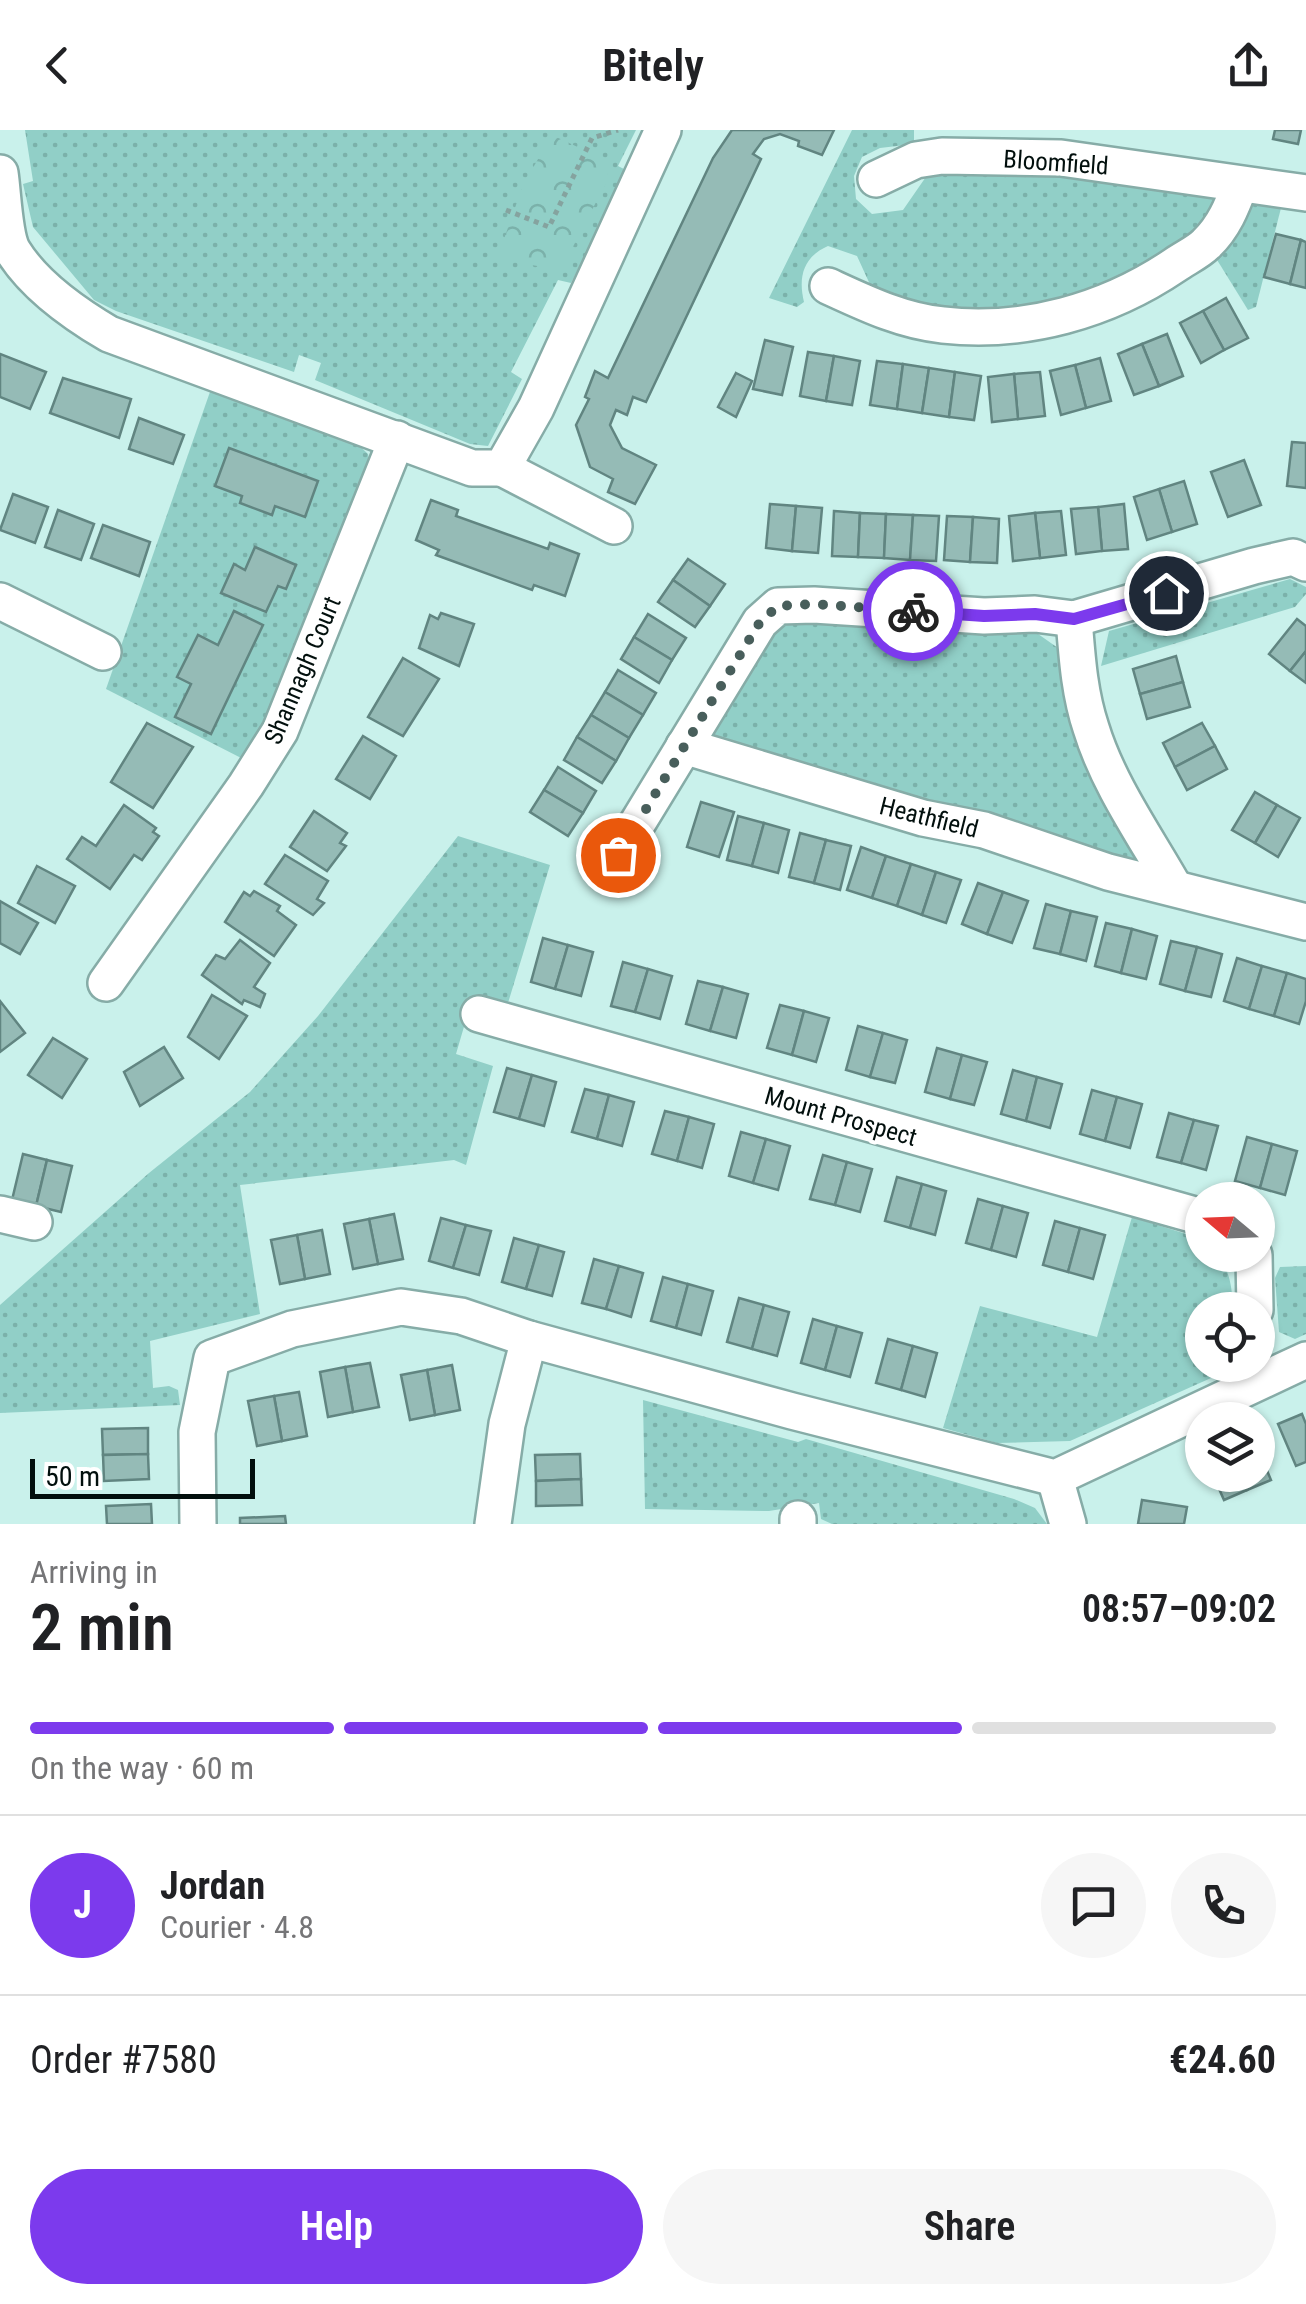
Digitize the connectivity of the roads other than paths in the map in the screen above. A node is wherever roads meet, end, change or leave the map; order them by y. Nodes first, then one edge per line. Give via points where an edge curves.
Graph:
1 (663, 130) edge
2 (0, 172) edge
3 (876, 180) dead end
4 (1240, 184) junction
5 (1306, 193) edge
6 (6, 253) edge
7 (828, 286) dead end
8 (397, 439) junction
9 (502, 468) junction
10 (614, 526) dead end
11 (1306, 562) edge
12 (0, 601) edge
13 (1074, 619) junction
14 (103, 652) dead end
15 (684, 746) junction
16 (618, 855) dead end
17 (1174, 888) junction
18 (1306, 922) edge
19 (106, 983) dead end
20 (479, 1014) dead end
21 (1185, 1212) edge
22 (530, 1338) junction
23 (1306, 1360) edge
24 (1275, 1369) edge
25 (1241, 1382) edge
26 (1055, 1478) junction
27 (198, 1524) edge
28 (493, 1524) edge
29 (1068, 1524) edge

1 - 9 street
2 - 6 street
3 - 4 street, Bloomfield via 929,158 1061,158
4 - 5 street, Bloomfield
4 - 7 street via 1229,215 1206,244 1147,284 1085,312 1010,326 942,326 882,312
6 - 8 street via 109,334
8 - 9 street via 472,468
8 - 19 street, Shannagh Court via 280,731
9 - 10 street
11 - 13 street via 1293,556
12 - 14 street
13 - 15 street via 778,606 760,622
13 - 17 street via 1091,730
15 - 16 street
15 - 17 street, Heathfield
17 - 18 street, Heathfield
20 - 21 street, Mount Prospect
22 - 26 street
22 - 27 street via 461,1316 401,1307 292,1329 212,1358 197,1432
22 - 28 street
23 - 24 street
25 - 26 street
26 - 29 street

